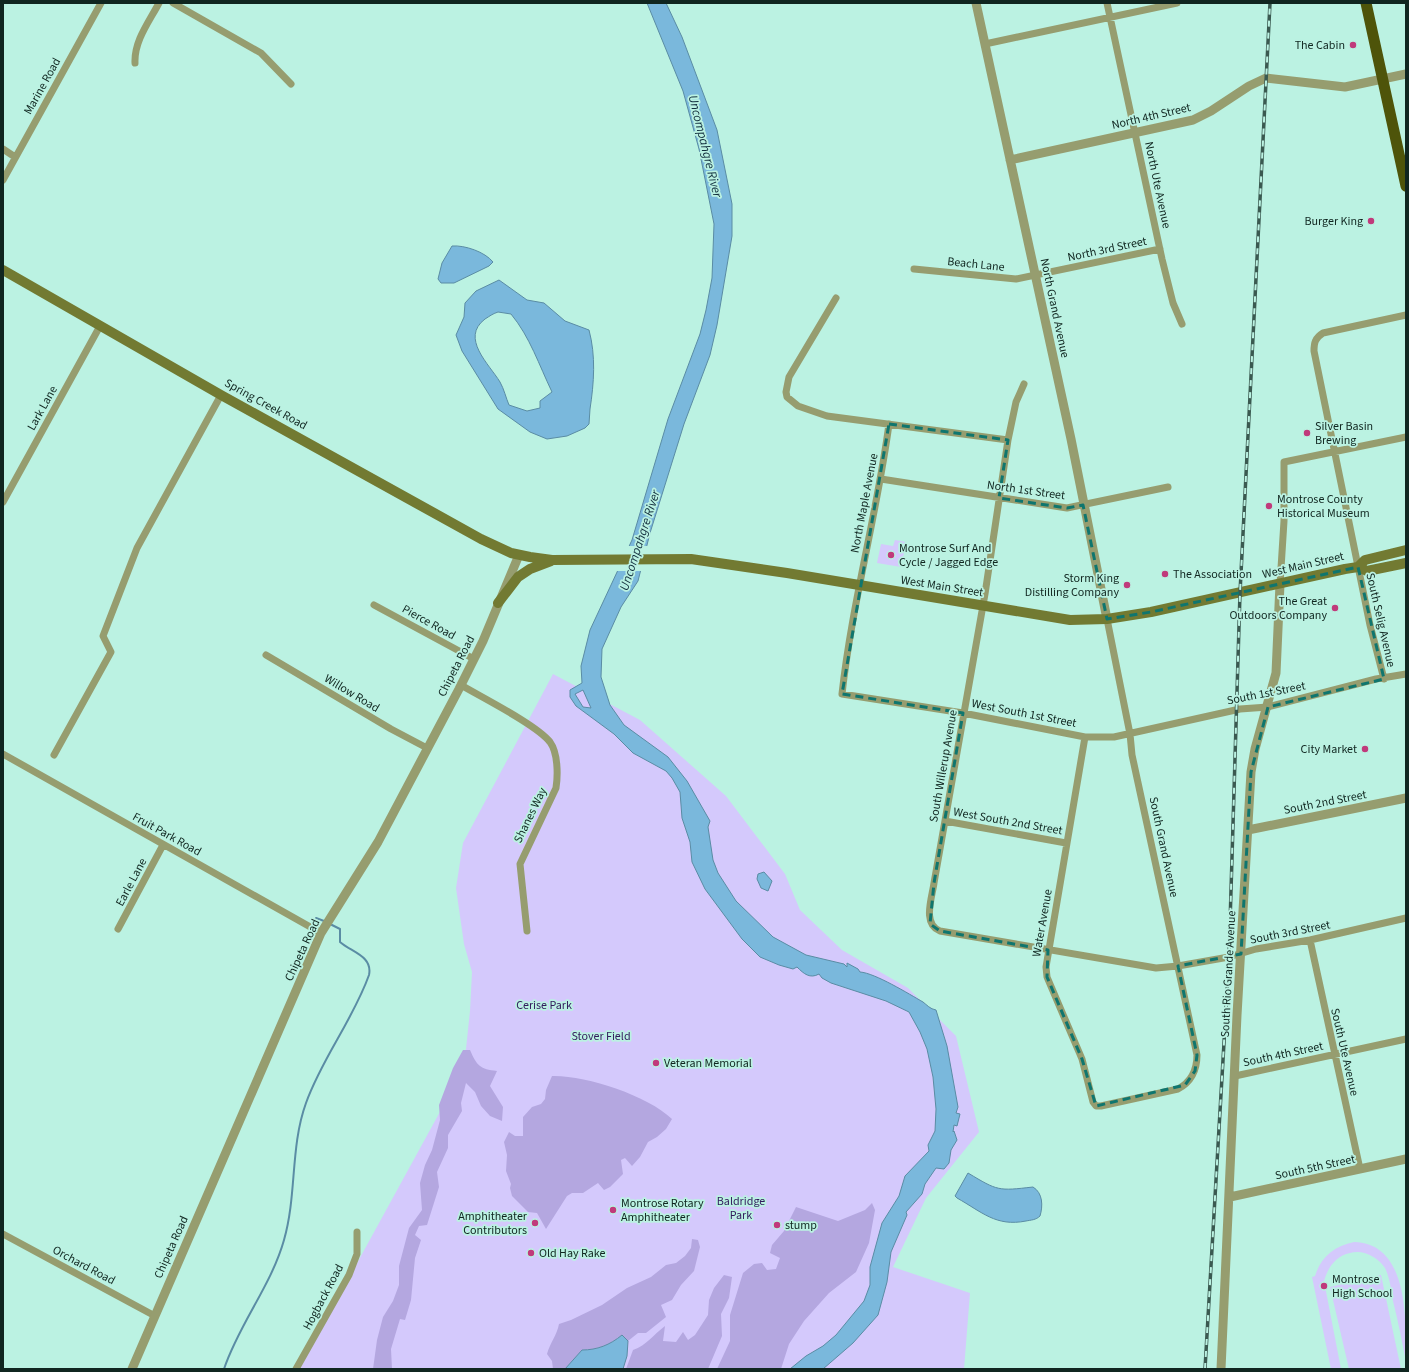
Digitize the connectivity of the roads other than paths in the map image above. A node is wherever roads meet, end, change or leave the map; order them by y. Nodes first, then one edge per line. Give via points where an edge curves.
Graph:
1 (100, 3) edge
2 (159, 3) edge
3 (173, 3) edge
4 (976, 3) edge
5 (1107, 3) edge
6 (1176, 3) edge
7 (1366, 3) edge
8 (1110, 17) junction
9 (985, 44) junction
10 (135, 63) dead end
11 (1406, 74) edge
12 (1383, 80) junction
13 (291, 84) dead end
14 (1135, 132) junction
15 (3, 150) edge
16 (16, 156) junction
17 (1010, 160) junction
18 (3, 180) edge
19 (1406, 186) edge
20 (1160, 249) junction
21 (914, 269) dead end
22 (3, 270) edge
23 (1035, 276) junction
24 (836, 298) dead end
25 (1406, 315) edge
26 (1182, 324) dead end
27 (100, 326) junction
28 (1024, 384) dead end
29 (221, 395) junction
30 (889, 424) junction
31 (1406, 437) edge
32 (1008, 440) junction
33 (1335, 450) junction
34 (881, 479) junction
35 (1168, 487) dead end
36 (999, 498) junction
37 (3, 502) edge
38 (1083, 505) junction
39 (1406, 550) edge
40 (519, 555) junction
41 (552, 560) junction
42 (1406, 563) edge
43 (1358, 567) junction
44 (1280, 584) junction
45 (860, 586) junction
46 (498, 603) junction
47 (374, 605) dead end
48 (982, 606) junction
49 (1107, 618) junction
50 (266, 656) dead end
51 (474, 659) junction
52 (1406, 674) edge
53 (1384, 679) junction
54 (461, 685) junction
55 (842, 694) joint
56 (1268, 707) junction
57 (963, 713) junction
58 (1130, 734) junction
59 (1085, 737) junction
60 (427, 748) junction
61 (3, 754) edge
62 (54, 755) dead end
63 (1406, 798) edge
64 (945, 821) junction
65 (1248, 830) junction
66 (1066, 843) junction
67 (163, 844) junction
68 (1406, 918) edge
69 (118, 929) dead end
70 (934, 929) joint
71 (527, 931) dead end
72 (320, 934) junction
73 (1310, 940) junction
74 (1049, 950) junction
75 (1241, 954) junction
76 (1178, 966) junction
77 (1406, 1039) edge
78 (1334, 1054) junction
79 (1235, 1076) junction
80 (1191, 1078) joint
81 (1406, 1159) edge
82 (1360, 1169) junction
83 (1230, 1197) junction
84 (357, 1232) dead end
85 (3, 1234) edge
86 (155, 1316) junction
87 (132, 1369) edge
88 (296, 1369) edge
89 (1221, 1369) edge

1 - 16 street, Marine Road
2 - 10 street via 137,43
3 - 13 street via 261,53
4 - 9 street, North Grand Avenue
5 - 8 street, North Ute Avenue
6 - 8 street
7 - 12 highway
8 - 9 street
8 - 14 street, North Ute Avenue
9 - 17 street, North Grand Avenue
11 - 12 street, North 4th Street
12 - 14 street, North 4th Street via 1338,87 1275,78 1262,79 1200,117
12 - 19 highway
14 - 17 street, North 4th Street
14 - 20 street, North Ute Avenue
15 - 16 street
16 - 18 street, Marine Road
17 - 23 street, North Grand Avenue
20 - 23 street, North 3rd Street
20 - 26 street, North Ute Avenue via 1173,303
21 - 23 street, Beach Lane via 1016,279
22 - 27 main road, Spring Creek Road
23 - 38 street, North Grand Avenue
24 - 30 street via 789,377 786,385 787,397 798,406 827,416
25 - 33 street, South Selig Avenue via 1323,333 1315,340 1314,351
27 - 29 main road, Spring Creek Road
27 - 37 street, Lark Lane
28 - 32 street, South Willerup Avenue via 1016,402
29 - 40 main road, Spring Creek Road via 481,539
29 - 62 street via 137,548 103,636 111,652
30 - 32 street
30 - 34 street, North Maple Avenue
31 - 33 street
32 - 36 street, South Willerup Avenue
33 - 43 street, South Selig Avenue
33 - 44 street via 1284,462
34 - 36 street, North 1st Street
34 - 45 street, North Maple Avenue
35 - 38 street, North 1st Street
36 - 38 street, North 1st Street via 1067,508
36 - 48 street, South Willerup Avenue
38 - 49 street, North Grand Avenue
39 - 43 main road, West Main Street via 1365,560
40 - 41 main road, West Main Street
40 - 46 street, Chipeta Road
41 - 45 main road, West Main Street via 691,559
41 - 46 main road via 518,577
42 - 43 main road, West Main Street via 1367,571
43 - 44 main road, West Main Street
43 - 53 street, South Selig Avenue
44 - 49 main road, West Main Street via 1151,612
44 - 56 street, South Rio Grande Avenue via 1276,674
45 - 48 main road, West Main Street
45 - 55 street, North Maple Avenue
46 - 51 street, Chipeta Road
47 - 51 street, Pierce Road
48 - 49 main road, West Main Street via 1070,620
48 - 57 street, South Willerup Avenue
49 - 58 street, South Grand Avenue
50 - 60 street, Willow Road
51 - 54 street, Chipeta Road
52 - 53 street, South 1st Street
53 - 56 street, South 1st Street
54 - 60 street, Chipeta Road
54 - 71 street, Shanes Way via 538,730 550,743 555,758 556,788 520,864
55 - 57 street, West South 1st Street
56 - 58 street, South 1st Street via 1240,709
56 - 65 street, South Rio Grande Avenue via 1251,772
57 - 59 street, West South 1st Street
57 - 64 street, South Willerup Avenue
58 - 59 street, West South 1st Street
58 - 76 street, South Grand Avenue via 1132,755
59 - 66 street, Water Avenue
60 - 72 street, Chipeta Road via 378,842
61 - 67 street, Fruit Park Road
63 - 65 street, South 2nd Street
64 - 66 street, West South 2nd Street
64 - 70 street, South Willerup Avenue via 930,912 930,924
65 - 75 street, South Rio Grande Avenue
66 - 74 street, Water Avenue
67 - 69 street, Earle Lane
67 - 72 street, Fruit Park Road
68 - 73 street, South 3rd Street
70 - 74 street, South 3rd Street
72 - 86 street, Chipeta Road
73 - 75 street, South 3rd Street
73 - 78 street, South Ute Avenue
74 - 76 street, South 3rd Street via 1156,968
74 - 80 street, Water Avenue via 1047,977 1082,1059 1096,1106 1178,1089
75 - 76 street, South 3rd Street
75 - 79 street, South Rio Grande Avenue
76 - 80 street, South Grand Avenue via 1197,1055 1197,1064
77 - 78 street, South 4th Street
78 - 79 street, South 4th Street
78 - 82 street, South Ute Avenue
79 - 83 street, South Rio Grande Avenue
81 - 82 street, South 5th Street
82 - 83 street, South 5th Street
83 - 89 street, South Rio Grande Avenue
84 - 88 street, Hogback Road via 357,1254 349,1275
85 - 86 street, Orchard Road
86 - 87 street, Chipeta Road

